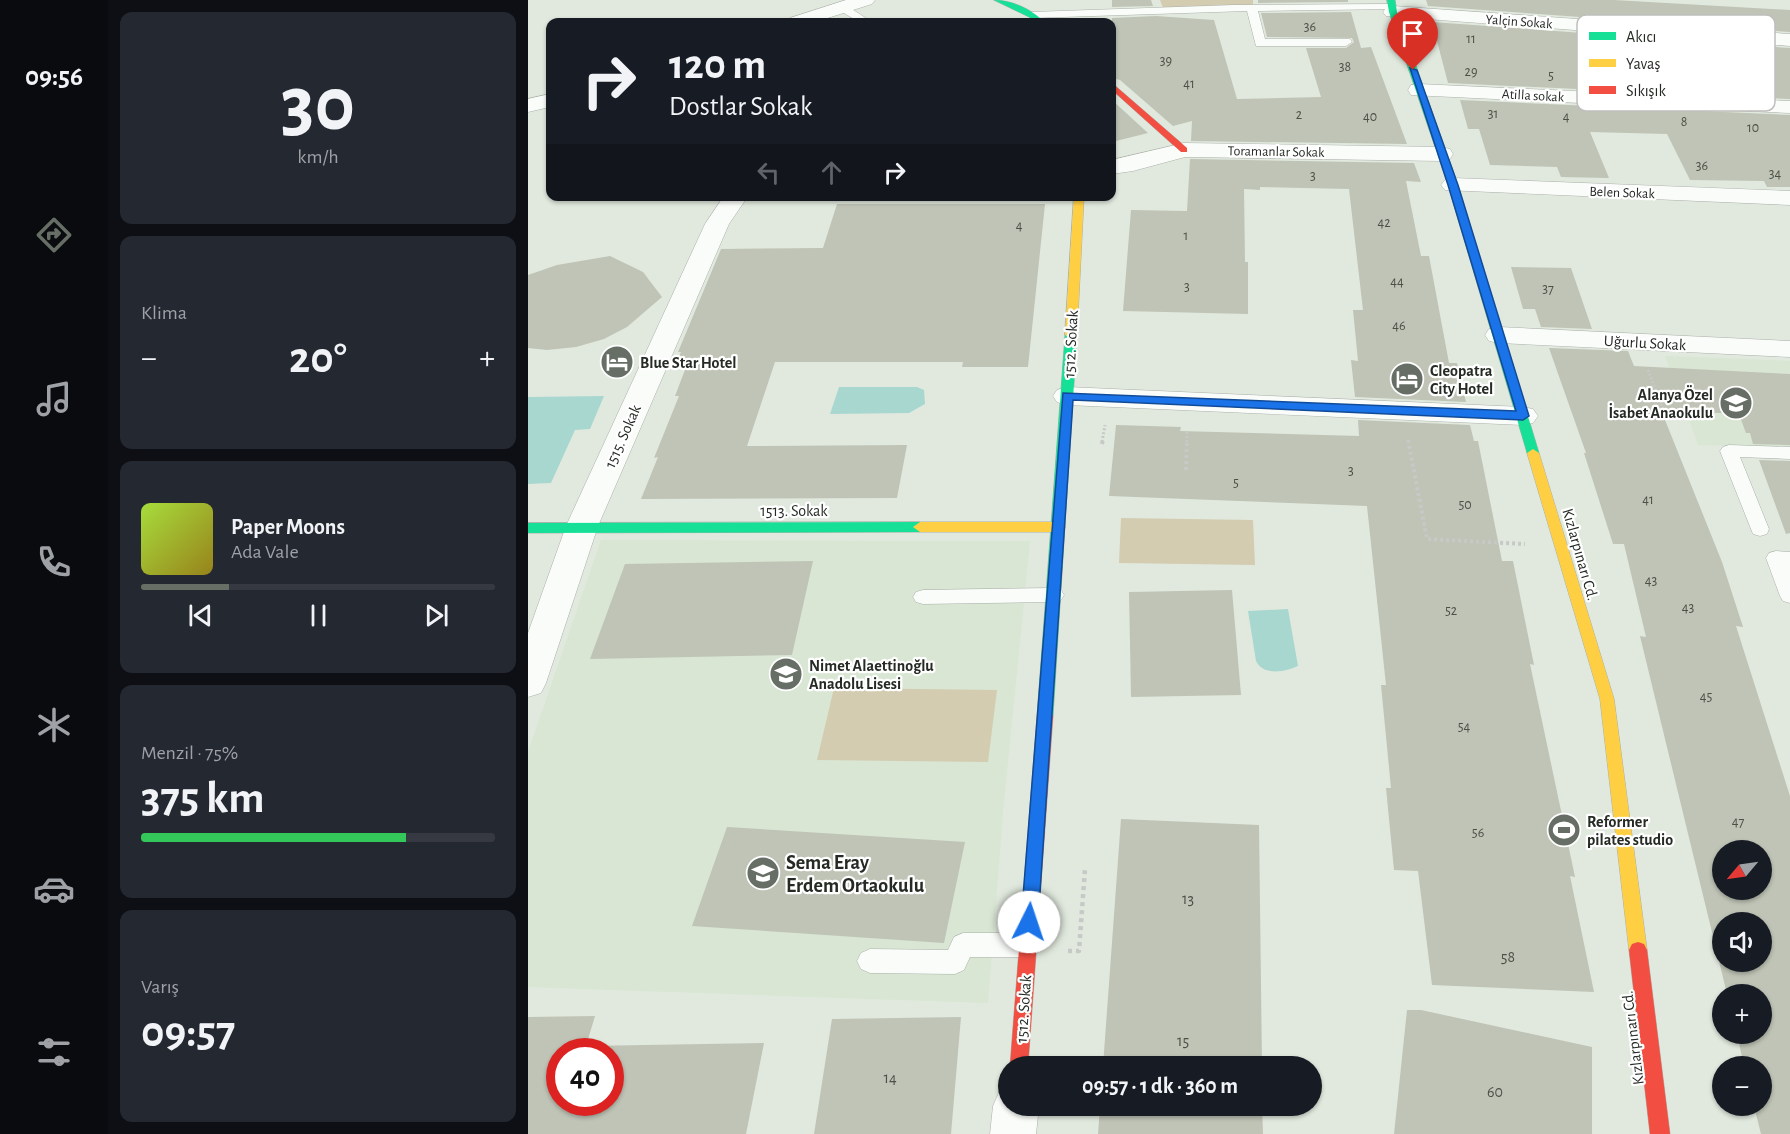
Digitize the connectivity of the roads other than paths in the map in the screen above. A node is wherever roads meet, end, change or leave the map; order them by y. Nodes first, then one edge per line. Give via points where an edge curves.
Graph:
1 (865, 0) edge
2 (998, 0) edge
3 (1392, 7) edge
4 (843, 8) junction
5 (1252, 8) junction
6 (810, 18) edge
7 (859, 18) edge
8 (1034, 18) edge
9 (1056, 18) edge
10 (1577, 22) edge
11 (1775, 39) edge
12 (1790, 40) edge
13 (1346, 42) dead end
14 (1116, 90) edge
15 (1419, 90) junction
16 (1577, 97) edge
17 (546, 100) edge
18 (528, 106) edge
19 (1775, 106) edge
20 (1790, 107) edge
21 (1184, 150) junction
22 (1442, 154) junction
23 (1116, 166) edge
24 (1453, 185) junction
25 (1790, 198) edge
26 (733, 201) edge
27 (1079, 201) edge
28 (1499, 335) junction
29 (1790, 349) edge
30 (1067, 396) junction
31 (1523, 416) junction
32 (1790, 453) edge
33 (582, 526) junction
34 (1059, 527) junction
35 (528, 528) edge
36 (1760, 529) dead end
37 (1790, 559) edge
38 (1054, 595) junction
39 (1790, 596) edge
40 (923, 597) dead end
41 (528, 683) edge
42 (1028, 945) junction
43 (870, 961) dead end
44 (1019, 1056) edge
45 (1015, 1116) edge
46 (1013, 1134) edge
47 (1660, 1134) edge

1 - 4 street
2 - 8 street
3 - 5 lane
3 - 10 street, Yalçin Sokak
3 - 15 street, Kızlarpınarı Cd.
4 - 6 street
4 - 7 lane
5 - 9 lane
5 - 13 lane via 1260,43
11 - 12 street, Yalçin Sokak
14 - 21 street
15 - 16 street, Atilla sokak
15 - 22 street, Kızlarpınarı Cd.
17 - 18 street
19 - 20 street, Atilla sokak
21 - 22 street, Toramanlar Sokak
21 - 23 street, Toramanlar Sokak
22 - 24 street, Kızlarpınarı Cd.
24 - 25 street, Belen Sokak
24 - 28 street, Kızlarpınarı Cd.
26 - 33 street, 1515. Sokak via 717,224
27 - 30 street, 1512. Sokak
28 - 29 street, Uğurlu Sokak
28 - 31 street, Kızlarpınarı Cd.
30 - 31 street
30 - 34 street, 1512. Sokak
31 - 47 street, Kızlarpınarı Cd. via 1607,699
32 - 36 lane via 1729,451
33 - 34 street, 1513. Sokak
33 - 35 street, 1513. Sokak
33 - 41 street, 1515. Sokak
34 - 38 street, 1512. Sokak
37 - 39 lane via 1776,558
38 - 40 lane
38 - 42 street, 1512. Sokak
42 - 43 lane via 963,945 956,962
42 - 44 street, 1512. Sokak
45 - 46 street

